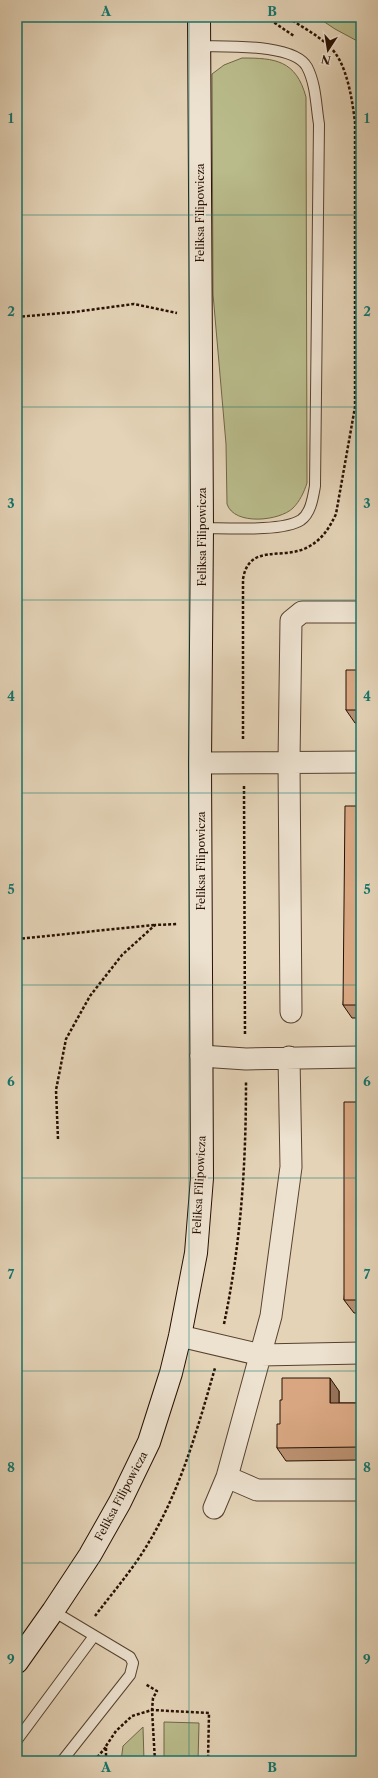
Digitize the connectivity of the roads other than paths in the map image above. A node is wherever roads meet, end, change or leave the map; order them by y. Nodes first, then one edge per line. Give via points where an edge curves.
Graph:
1 (199, 17) edge
2 (199, 46) junction
3 (202, 528) junction
4 (361, 612) edge
5 (289, 761) junction
6 (361, 762) edge
7 (200, 763) junction
8 (291, 1012) dead end
9 (202, 1056) junction
10 (289, 1057) junction
11 (361, 1057) edge
12 (180, 1336) junction
13 (361, 1352) edge
14 (261, 1355) junction
15 (227, 1477) junction
16 (361, 1490) edge
17 (214, 1508) dead end
18 (53, 1611) junction
19 (94, 1636) junction
20 (17, 1662) edge
21 (17, 1740) edge
22 (62, 1761) edge

1 - 2 street, Feliksa Filipowicza
2 - 3 street, Feliksa Filipowicza
2 - 3 lane via 278,50 298,57 307,66 311,76 319,124 315,486 311,506 302,520 288,526
3 - 7 street, Feliksa Filipowicza
4 - 5 street via 302,612 291,621
5 - 6 street
5 - 7 street
5 - 8 street
7 - 9 street, Feliksa Filipowicza
9 - 10 street
9 - 12 street, Feliksa Filipowicza via 202,1178 196,1253
10 - 11 street
10 - 14 street via 291,1167 271,1316
12 - 14 street
12 - 18 street, Feliksa Filipowicza via 149,1442 120,1502 90,1555
13 - 14 street
14 - 15 street
15 - 16 street via 256,1490
15 - 17 street
18 - 19 lane
18 - 20 street, Feliksa Filipowicza
19 - 21 lane
19 - 22 lane via 130,1657 133,1663 130,1675

